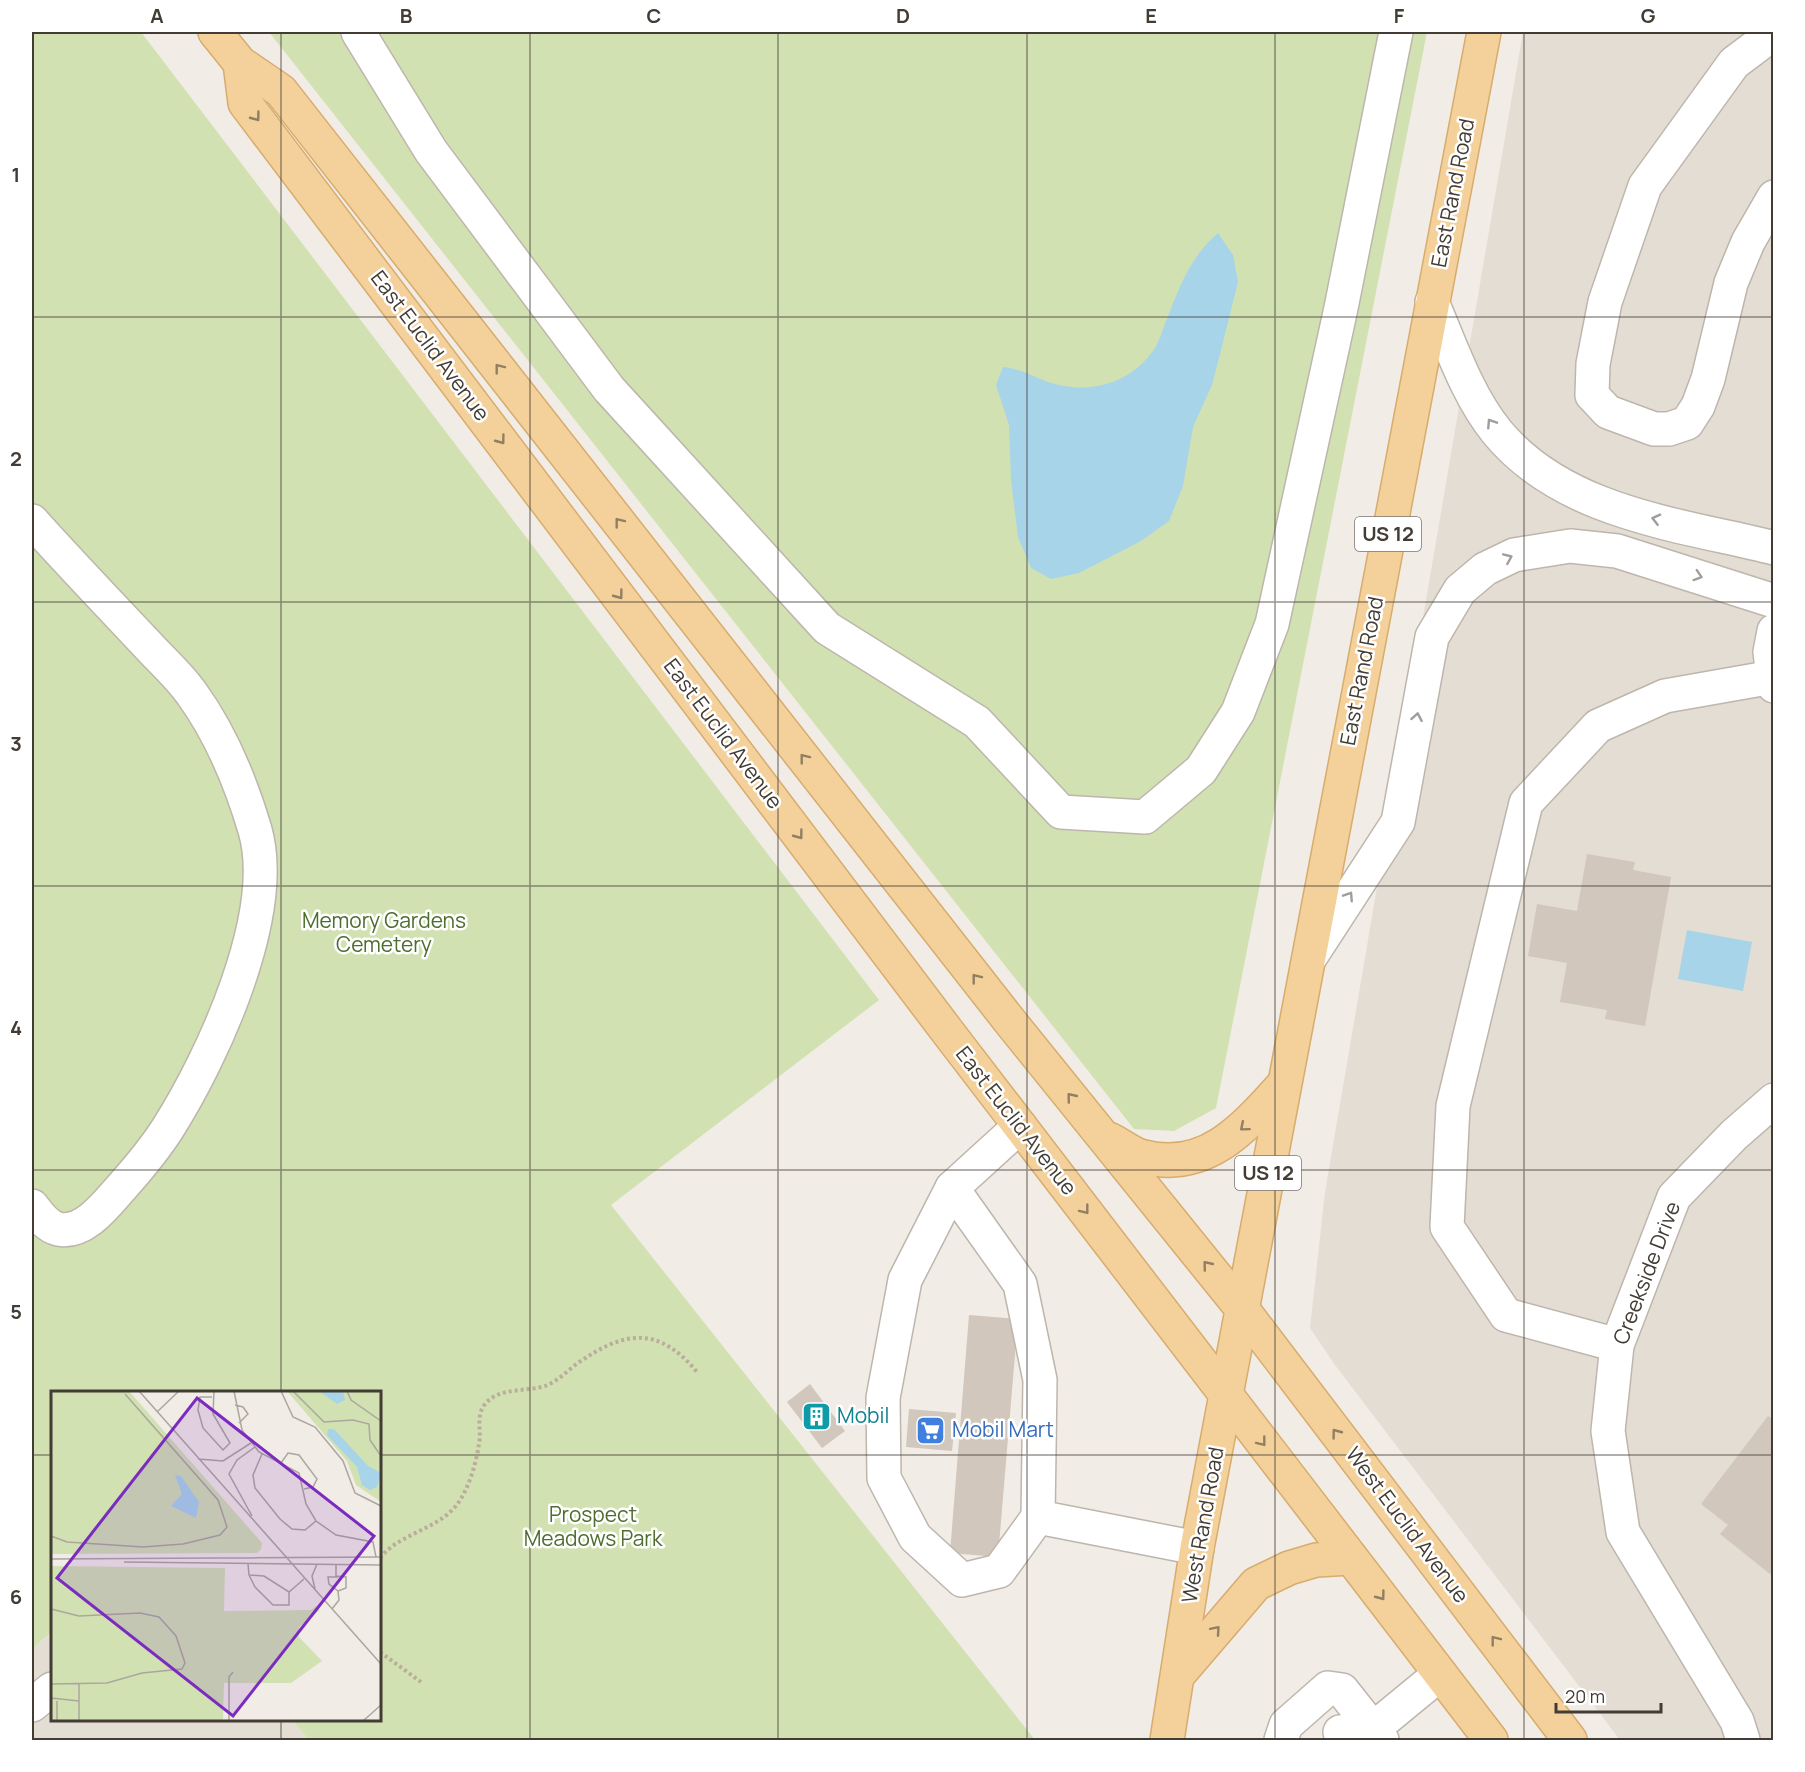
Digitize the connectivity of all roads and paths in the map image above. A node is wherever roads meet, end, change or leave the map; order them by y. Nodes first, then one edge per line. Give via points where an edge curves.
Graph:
1 (215, 32) edge
2 (358, 32) edge
3 (1396, 32) edge
4 (1484, 32) edge
5 (1773, 33) edge
6 (240, 63) junction
7 (1773, 197) edge
8 (1432, 302) junction
9 (32, 521) edge
10 (1773, 548) edge
11 (1773, 601) edge
12 (1773, 631) edge
13 (1773, 677) edge
14 (1773, 686) edge
15 (1306, 963) junction
16 (1284, 1084) junction
17 (1769, 1111) edge
18 (1020, 1126) junction
19 (1102, 1134) junction
20 (952, 1188) junction
21 (32, 1206) edge
22 (1243, 1310) junction
23 (1617, 1345) junction
24 (697, 1372) dead end
25 (1227, 1395) junction
26 (1038, 1517) junction
27 (1197, 1548) junction
28 (381, 1557) edge
29 (1352, 1558) junction
30 (381, 1653) edge
31 (1440, 1674) junction
32 (1178, 1675) junction
33 (421, 1682) dead end
34 (51, 1690) edge
35 (32, 1705) edge
36 (1368, 1737) edge
37 (1167, 1740) edge
38 (1281, 1740) edge
39 (1491, 1740) edge
40 (1570, 1740) edge
41 (1743, 1740) edge

1 - 6 main road, East Euclid Avenue
2 - 3 street via 432,152 609,389 827,628 977,722 1061,812 1145,817 1202,770 1238,712 1272,624
4 - 8 main road, East Rand Road / US 12
5 - 7 street via 1734,63 1645,186 1605,302 1593,364 1593,395 1608,412 1654,429 1687,423 1708,379 1731,283
6 -> 18 main road, East Euclid Avenue via 245,103
19 -> 6 main road, East Euclid Avenue via 281,91
10 -> 8 street via 1628,512 1572,492 1535,469 1497,432 1472,393
8 - 15 main road, East Rand Road / US 12
9 - 21 street via 192,693 241,789 255,831 261,868 257,908 242,968 219,1031 168,1128 110,1201 75,1228 59,1229 44,1222
15 -> 11 street via 1398,822 1432,637 1460,590 1485,569 1514,555 1558,548 1617,551
12 - 13 street
13 - 14 street
13 - 23 street via 1665,696 1598,726 1526,803 1453,1106 1447,1227 1506,1315
15 - 16 main road, East Rand Road / US 12
16 -> 19 main road via 1248,1124 1211,1152 1182,1160 1143,1157
16 - 22 main road, East Rand Road / US 12
17 - 23 street, Creekside Drive via 1674,1197
18 - 20 street
18 -> 25 main road, East Euclid Avenue
22 -> 19 main road, East Euclid Avenue
20 - 26 street via 1020,1284 1040,1380
20 - 26 street via 905,1280 883,1398 884,1479 915,1537 962,1580 999,1571
22 - 25 main road, West Rand Road / US 12
40 -> 22 main road, West Euclid Avenue
23 - 41 street, Creekside Drive via 1608,1431 1623,1532 1737,1721
24 - 28 path via 675,1349 660,1342 644,1337 624,1339 604,1346 546,1386 494,1396 484,1405 478,1419 480,1443 460,1501 441,1520 394,1545
25 - 27 main road, West Rand Road / US 12
25 -> 29 main road
26 - 27 street
27 - 32 main road, West Rand Road / US 12
29 -> 31 main road
32 -> 29 main road via 1256,1584 1316,1560
30 - 33 path
31 - 36 street
31 - 39 main road
32 - 37 main road, West Rand Road / US 12
34 - 35 street
36 - 38 street via 1342,1690 1328,1688 1286,1725

